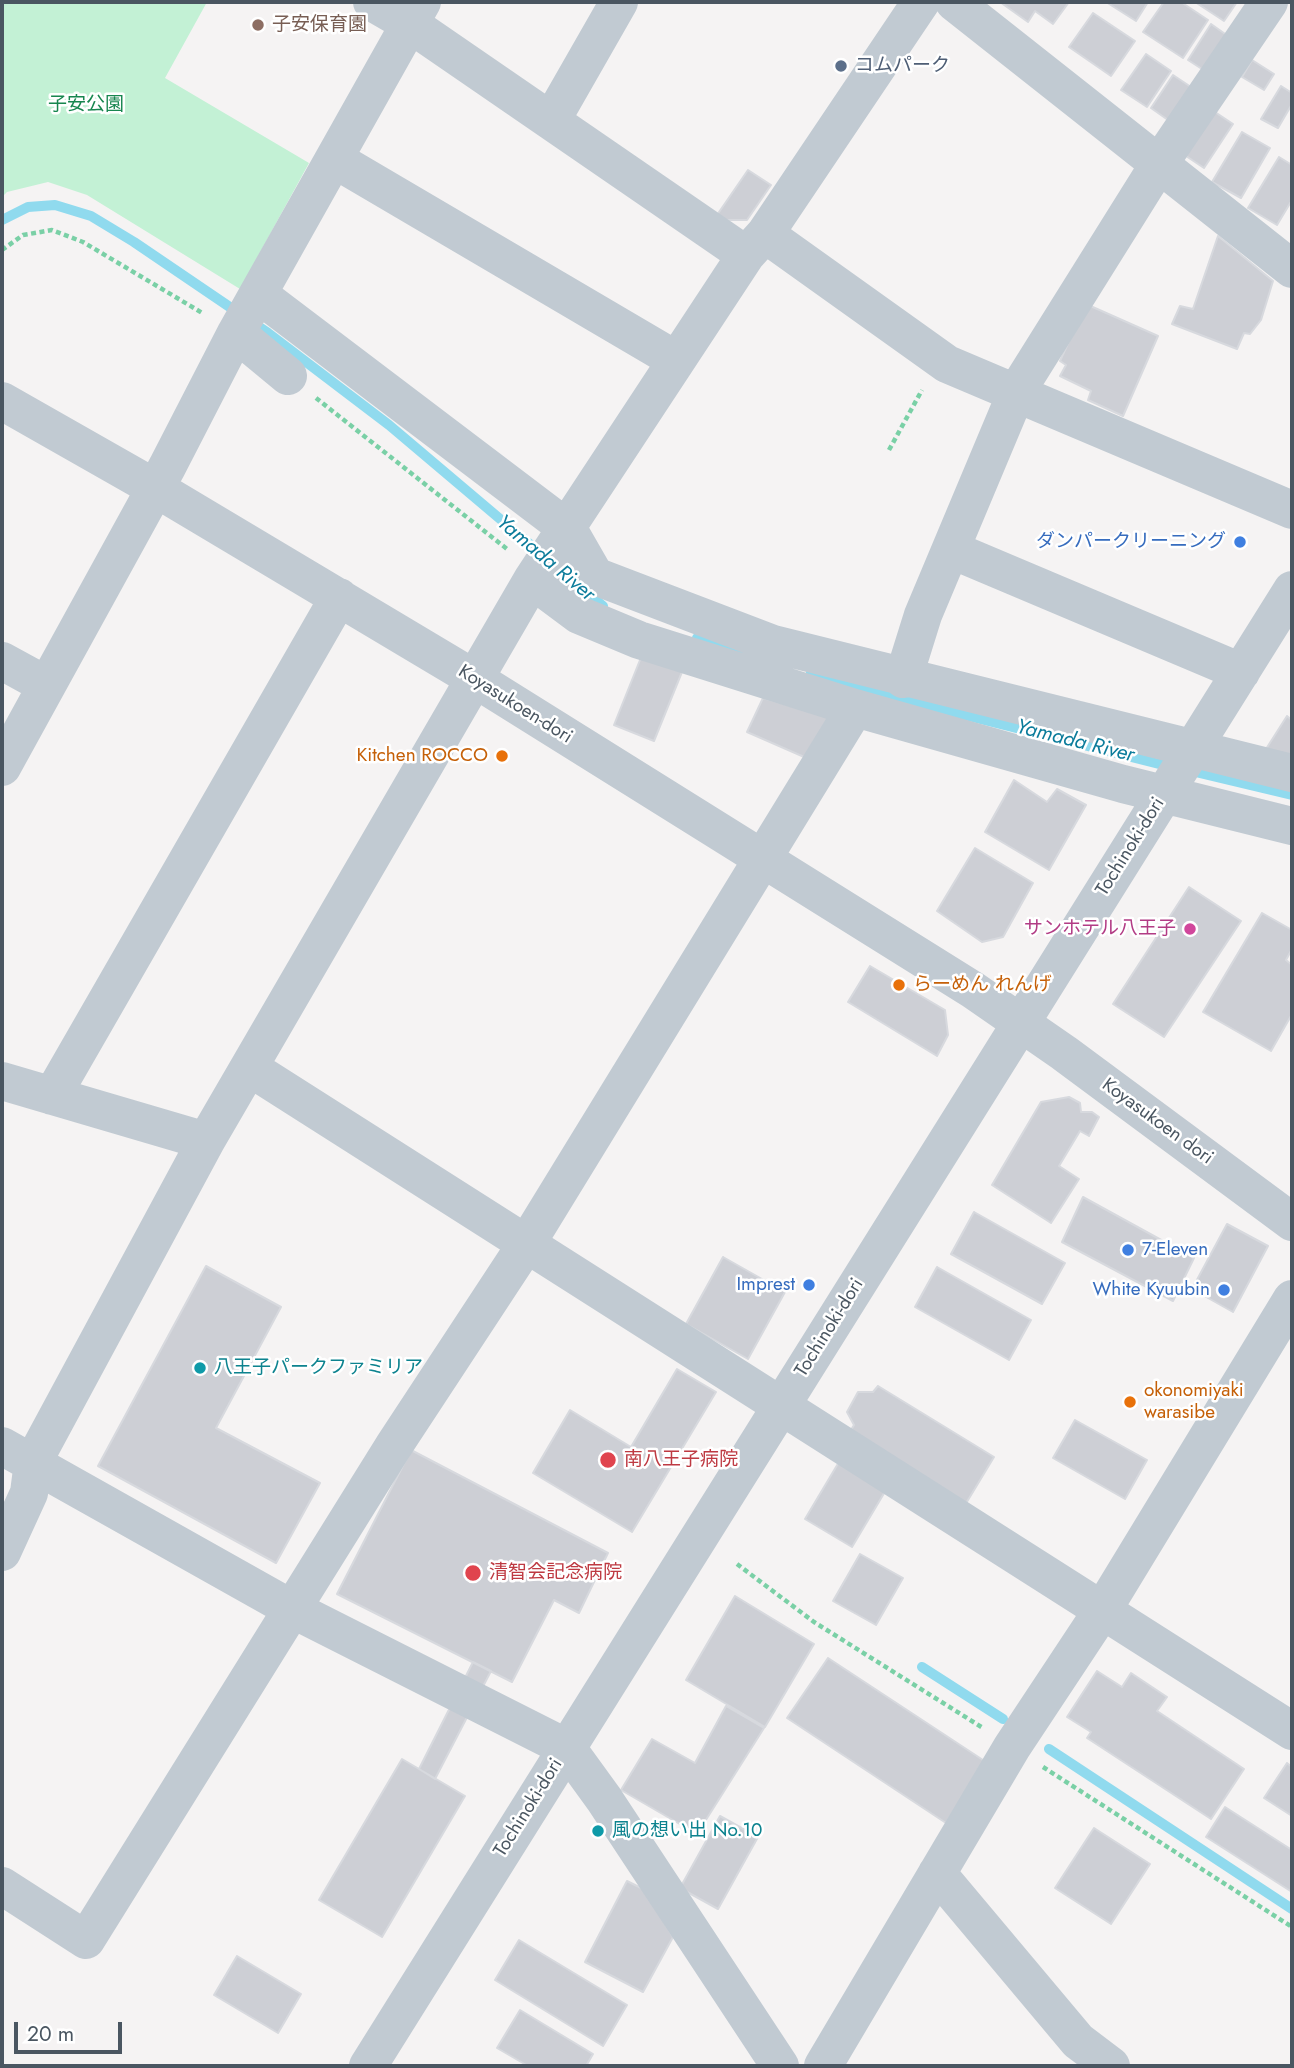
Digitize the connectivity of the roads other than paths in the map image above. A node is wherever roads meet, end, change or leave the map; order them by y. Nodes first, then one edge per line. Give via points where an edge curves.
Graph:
1 (372, 2) edge
2 (619, 2) edge
3 (921, 2) edge
4 (954, 2) edge
5 (1269, 2) edge
6 (416, 13) edge
7 (551, 121) junction
8 (334, 159) junction
9 (1159, 164) junction
10 (756, 244) junction
11 (1292, 269) edge
12 (258, 295) junction
13 (237, 332) junction
14 (676, 360) junction
15 (288, 376) road end
16 (1017, 391) junction
17 (2, 401) edge
18 (155, 488) junction
19 (1292, 510) edge
20 (951, 550) junction
21 (546, 560) junction
22 (1292, 590) edge
23 (340, 597) junction
24 (2, 661) edge
25 (1241, 672) junction
26 (475, 679) junction
27 (903, 679) junction
28 (46, 685) junction
29 (855, 708) junction
30 (1189, 753) junction
31 (2, 767) edge
32 (1292, 773) edge
33 (1165, 792) junction
34 (1292, 826) edge
35 (763, 860) junction
36 (1020, 1023) junction
37 (250, 1069) junction
38 (2, 1081) edge
39 (52, 1096) junction
40 (206, 1140) junction
41 (1292, 1222) edge
42 (527, 1243) junction
43 (1292, 1299) edge
44 (781, 1406) junction
45 (18, 1454) edge
46 (2, 1552) edge
47 (292, 1609) junction
48 (1102, 1611) junction
49 (1292, 1731) edge
50 (567, 1748) junction
51 (937, 1873) junction
52 (2, 1886) edge
53 (368, 2066) edge
54 (780, 2066) edge
55 (823, 2066) edge
56 (1111, 2066) edge

1 - 6 street
2 - 7 street
3 - 10 street
4 - 9 street
5 - 9 street
6 - 7 street
6 - 8 street
7 - 10 street
8 - 12 street
8 - 14 street
9 - 11 street
9 - 16 street
10 - 14 street
10 - 16 street via 940,359
12 - 13 street
12 - 21 street
13 - 15 street
13 - 18 street
14 - 21 street
16 - 19 street
16 - 20 street
17 - 18 street, Koyasukoen-dori
18 - 23 street, Koyasukoen-dori
18 - 28 street
20 - 25 street
20 - 27 street via 923,615
21 - 26 street
21 - 27 street via 773,644
21 - 29 street via 579,615 639,640
22 - 25 street, Tochinoki-dori
23 - 26 street, Koyasukoen-dori
23 - 39 street
24 - 28 street
25 - 30 street, Tochinoki-dori
26 - 35 street, Koyasukoen-dori
26 - 37 street
27 - 30 street
28 - 31 street
29 - 33 street
29 - 35 street
30 - 32 street
30 - 33 street, Tochinoki-dori
33 - 34 street
33 - 36 street, Tochinoki-dori
35 - 36 street, Koyasukoen-dori
35 - 42 street
36 - 41 street, Koyasukoen dori
36 - 44 street, Tochinoki-dori
37 - 40 street
37 - 42 street
38 - 39 street
39 - 40 street
40 - 45 street
42 - 44 street
42 - 47 street
43 - 48 street
44 - 48 street
44 - 50 street, Tochinoki-dori
45 - 46 street via 29,1493
45 - 47 street
47 - 50 street
47 - 52 street via 86,1940
48 - 49 street
48 - 51 street via 1012,1747
50 - 53 street, Tochinoki-dori
50 - 54 street
51 - 55 street
51 - 56 street via 1078,2041

